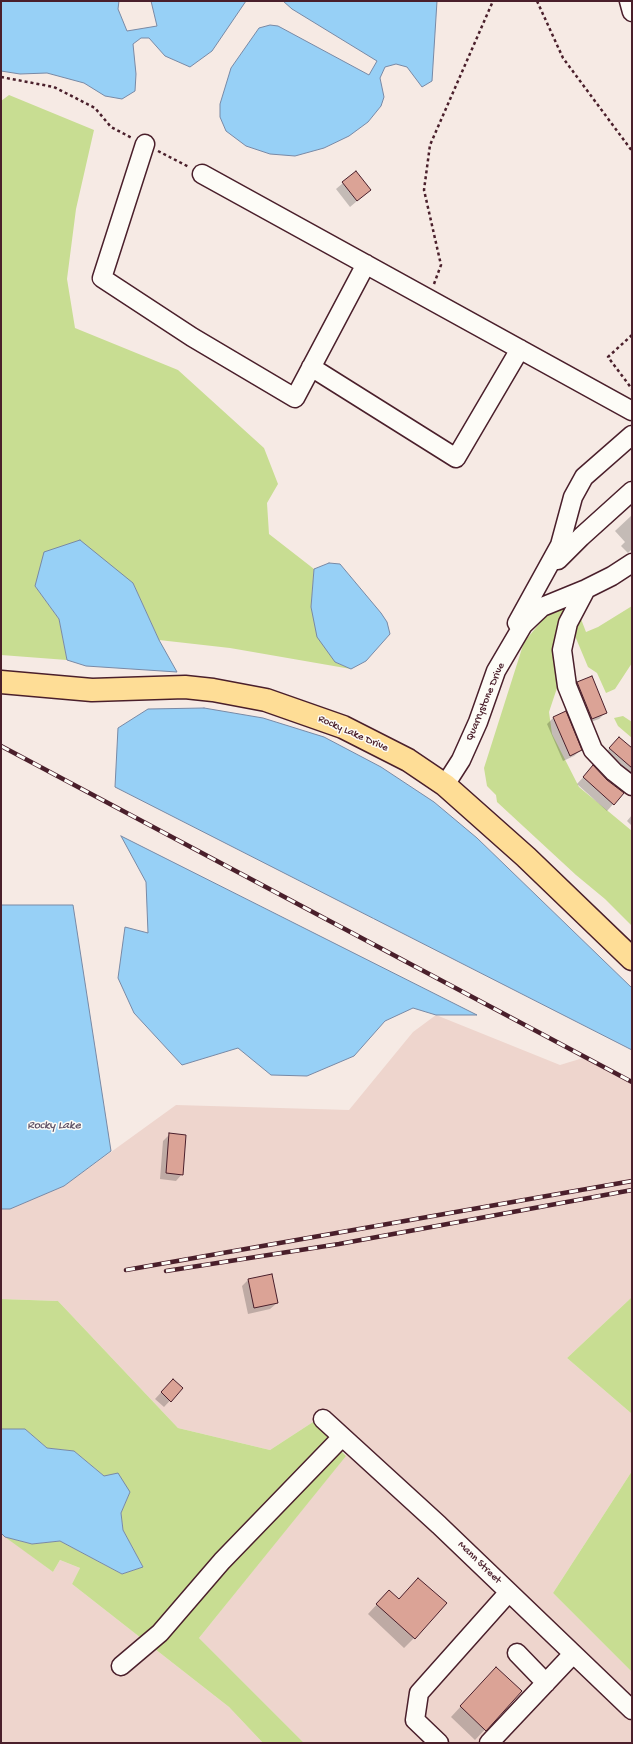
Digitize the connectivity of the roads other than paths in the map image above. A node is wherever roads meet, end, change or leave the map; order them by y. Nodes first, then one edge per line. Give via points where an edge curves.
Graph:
1 (145, 144) road end
2 (202, 174) road end
3 (366, 264) junction
4 (520, 349) junction
5 (311, 367) junction
6 (632, 411) edge
7 (632, 435) edge
8 (632, 491) edge
9 (632, 563) edge
10 (548, 570) junction
11 (586, 589) junction
12 (496, 671) junction
13 (1, 682) edge
14 (445, 785) junction
15 (632, 786) edge
16 (632, 959) edge
17 (323, 1419) dead end
18 (342, 1437) junction
19 (509, 1592) junction
20 (517, 1654) dead end
21 (574, 1654) junction
22 (121, 1666) dead end
23 (546, 1683) junction
24 (632, 1710) edge
25 (439, 1743) edge
26 (489, 1743) edge

1 - 5 street via 102,278 192,337 295,398
2 - 3 street
3 - 4 street
3 - 5 street
4 - 5 street via 456,458
4 - 6 street
7 - 10 street via 584,477 573,497 560,545
8 - 10 street via 581,536
9 - 11 street, Quarrystone Drive
10 - 12 street via 520,616
11 - 12 street, Quarrystone Drive via 554,601 532,615 523,625
11 - 15 street via 568,623 562,650 567,686 593,750
12 - 14 street, Quarrystone Drive via 461,760
13 - 14 main road, Rocky Lake Drive via 92,690 185,687 266,700 344,727 408,760
14 - 16 main road, Rocky Lake Drive via 526,857
17 - 18 street, Mann Street
18 - 19 street, Mann Street
18 - 22 street via 227,1555 160,1633
19 - 21 street, Mann Street
19 - 25 street via 419,1693 415,1720
20 - 23 street
21 - 23 street
21 - 24 street, Mann Street
23 - 26 street

